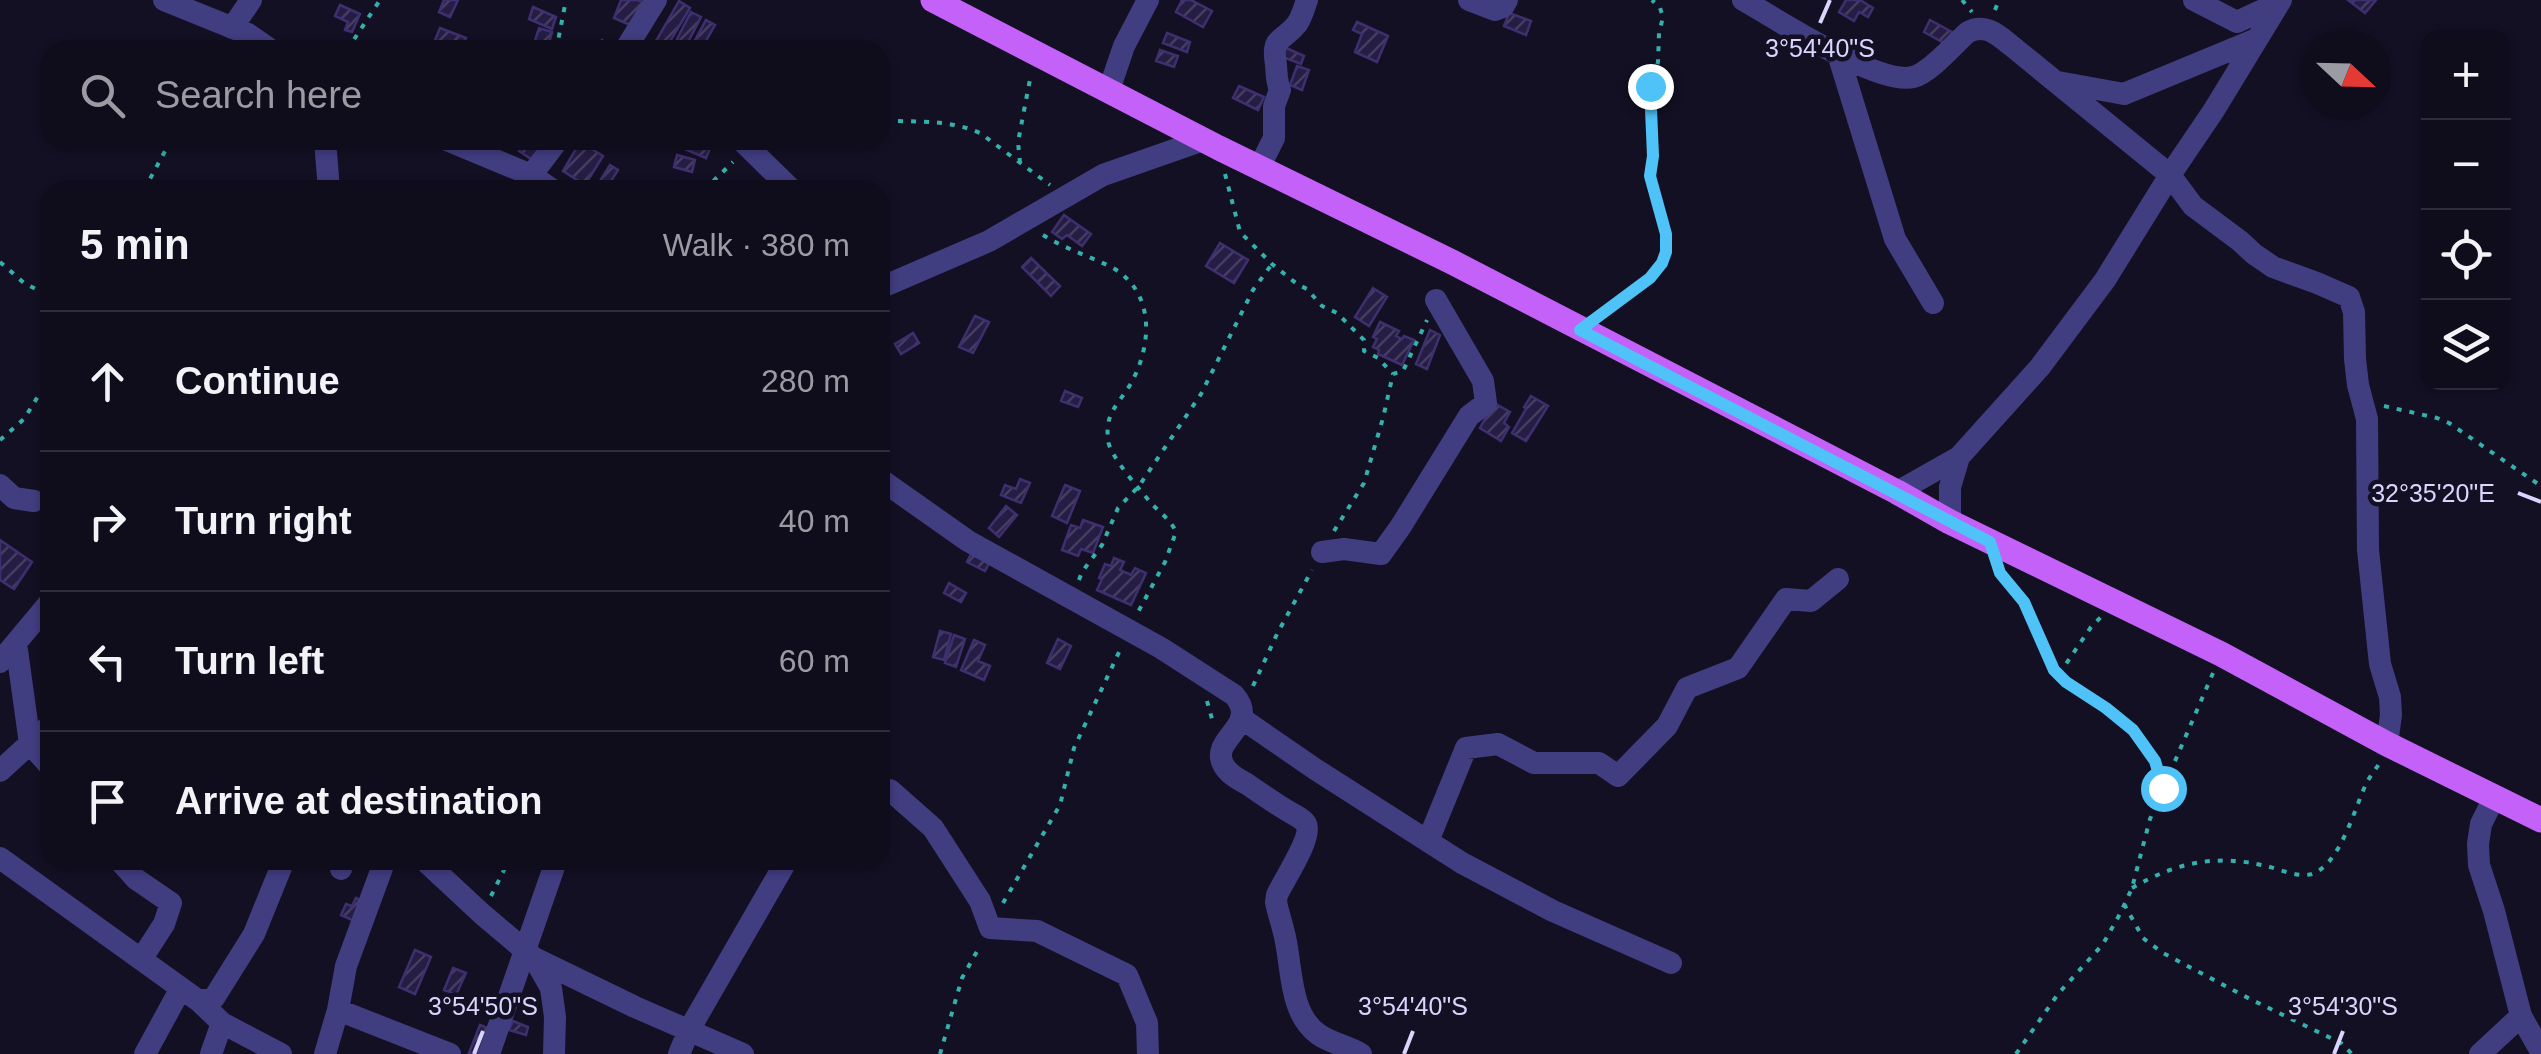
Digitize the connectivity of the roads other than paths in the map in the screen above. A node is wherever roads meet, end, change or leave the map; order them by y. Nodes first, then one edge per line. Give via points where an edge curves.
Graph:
1 (164, 0) edge
2 (251, 0) edge
3 (655, 0) edge
4 (933, 0) edge
5 (1148, 0) edge
6 (1308, 0) edge
7 (1469, 0) edge
8 (1508, 0) edge
9 (1743, 0) edge
10 (2194, 0) edge
11 (2281, 1) edge
12 (232, 28) junction
13 (2258, 39) junction
14 (257, 40) edge
15 (632, 40) edge
16 (1838, 54) junction
17 (2053, 82) junction
18 (1108, 90) junction
19 (1211, 144) junction
20 (326, 150) edge
21 (466, 150) edge
22 (551, 150) edge
23 (752, 150) edge
24 (1260, 168) junction
25 (2170, 175) junction
26 (328, 180) edge
27 (521, 180) edge
28 (528, 180) edge
29 (782, 180) edge
30 (890, 282) edge
31 (1436, 300) road end
32 (1933, 303) dead end
33 (1959, 457) junction
34 (0, 485) edge
35 (890, 486) edge
36 (1896, 492) junction
37 (34, 501) dead end
38 (1950, 522) junction
39 (1322, 552) road end
40 (1838, 579) dead end
41 (40, 614) edge
42 (16, 643) junction
43 (0, 662) edge
44 (1242, 713) junction
45 (40, 734) edge
46 (30, 744) junction
47 (2387, 744) junction
48 (40, 755) edge
49 (0, 770) edge
50 (890, 790) dead end
51 (2495, 796) junction
52 (2541, 820) edge
53 (1428, 842) junction
54 (0, 858) edge
55 (128, 870) edge
56 (280, 870) edge
57 (381, 870) edge
58 (435, 870) edge
59 (553, 870) edge
60 (780, 870) edge
61 (530, 954) junction
62 (142, 958) junction
63 (1671, 963) dead end
64 (190, 994) junction
65 (338, 1010) junction
66 (222, 1023) junction
67 (689, 1030) junction
68 (2535, 1037) edge
69 (735, 1052) edge
70 (145, 1054) edge
71 (211, 1054) edge
72 (281, 1054) edge
73 (325, 1054) edge
74 (450, 1054) edge
75 (490, 1054) edge
76 (554, 1054) edge
77 (679, 1054) edge
78 (1148, 1054) edge
79 (1360, 1054) edge
80 (2480, 1054) edge

1 - 12 street
2 - 12 street
3 - 15 street
4 - 18 main road
5 - 18 street
6 - 24 street via 1272,54 1280,90 1276,130
7 - 8 street via 1495,10
9 - 16 street
10 - 11 street via 2237,22
11 - 13 street
12 - 14 street
13 - 17 street via 2124,94
13 - 25 street
16 - 17 street via 1890,77 1911,78 1968,32 1983,28
16 - 32 street via 1895,239
17 - 25 street
18 - 19 main road
19 - 24 main road
19 - 30 street via 1103,175 988,242
20 - 26 street
21 - 27 street
22 - 28 street
23 - 29 street
24 - 36 main road
25 - 33 street via 2040,368
25 - 47 street via 2193,206 2272,267 2349,298 2367,420 2368,550 2380,664 2390,697
31 - 39 street via 1483,381 1486,403 1469,416 1381,554
33 - 36 street
33 - 38 street
34 - 37 street via 14,498
35 - 44 street via 968,541 1234,695
36 - 38 main road
38 - 47 main road via 2221,654
40 - 53 street via 1811,601 1786,598 1738,668 1687,688 1667,726 1618,776 1599,763 1534,763 1498,744 1466,748
41 - 42 street
42 - 43 street
42 - 46 street
44 - 53 street
44 - 79 street via 1221,749 1224,766 1307,825 1276,895 1295,997 1321,1037
45 - 46 street
46 - 48 street
46 - 49 street
47 - 51 main road
50 - 78 street via 934,828 990,928 1036,931 1127,975 1147,1023
51 - 52 main road
51 - 68 street via 2481,824 2479,865
53 - 63 street via 1553,911
54 - 62 street
55 - 62 street via 172,903
56 - 64 street via 254,934 214,998
57 - 65 street via 346,966
58 - 61 street
59 - 61 street
60 - 67 street
61 - 67 street
61 - 75 street
61 - 76 street via 551,988
62 - 64 street
64 - 66 street
64 - 70 street
65 - 73 street
65 - 74 street
66 - 71 street
66 - 72 street
67 - 69 street
67 - 77 street
68 - 80 street via 2510,1030

